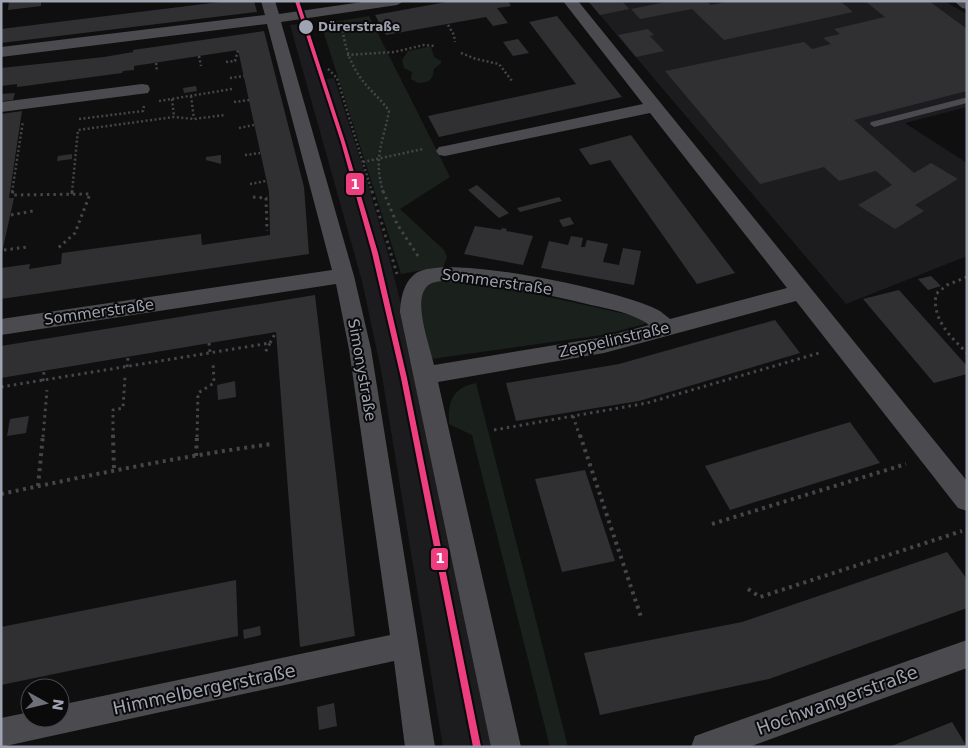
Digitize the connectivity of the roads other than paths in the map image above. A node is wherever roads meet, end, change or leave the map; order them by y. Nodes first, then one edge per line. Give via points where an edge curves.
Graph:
1 (397, 1) edge
2 (570, 1) edge
3 (960, 1) edge
4 (967, 5) edge
5 (270, 10) edge
6 (1, 52) edge
7 (142, 89) dead end
8 (967, 100) edge
9 (1, 107) edge
10 (654, 107) junction
11 (874, 124) dead end
12 (438, 149) road end
13 (344, 276) junction
14 (801, 292) junction
15 (1, 327) edge
16 (665, 329) junction
17 (425, 375) junction
18 (967, 500) edge
19 (406, 645) junction
20 (967, 654) edge
21 (1, 733) edge
22 (420, 747) edge
23 (506, 747) edge
24 (706, 747) edge

1 - 5 street via 338,11
2 - 10 street
3 - 4 street
5 - 6 street
5 - 13 street, Simonystraße
7 - 9 street
8 - 11 lane
10 - 12 street
10 - 14 street
13 - 15 street, Sommerstraße
13 - 19 street, Simonystraße via 360,349
14 - 16 street, Zeppelinstraße
14 - 18 street
16 - 17 street, Zeppelinstraße via 604,346
16 - 17 street, Sommerstraße via 649,314 577,294 438,273 422,281 411,296 411,312
17 - 23 street
19 - 21 street, Himmelbergerstraße
19 - 22 street, Simonystraße
20 - 24 street, Hochwangerstraße

